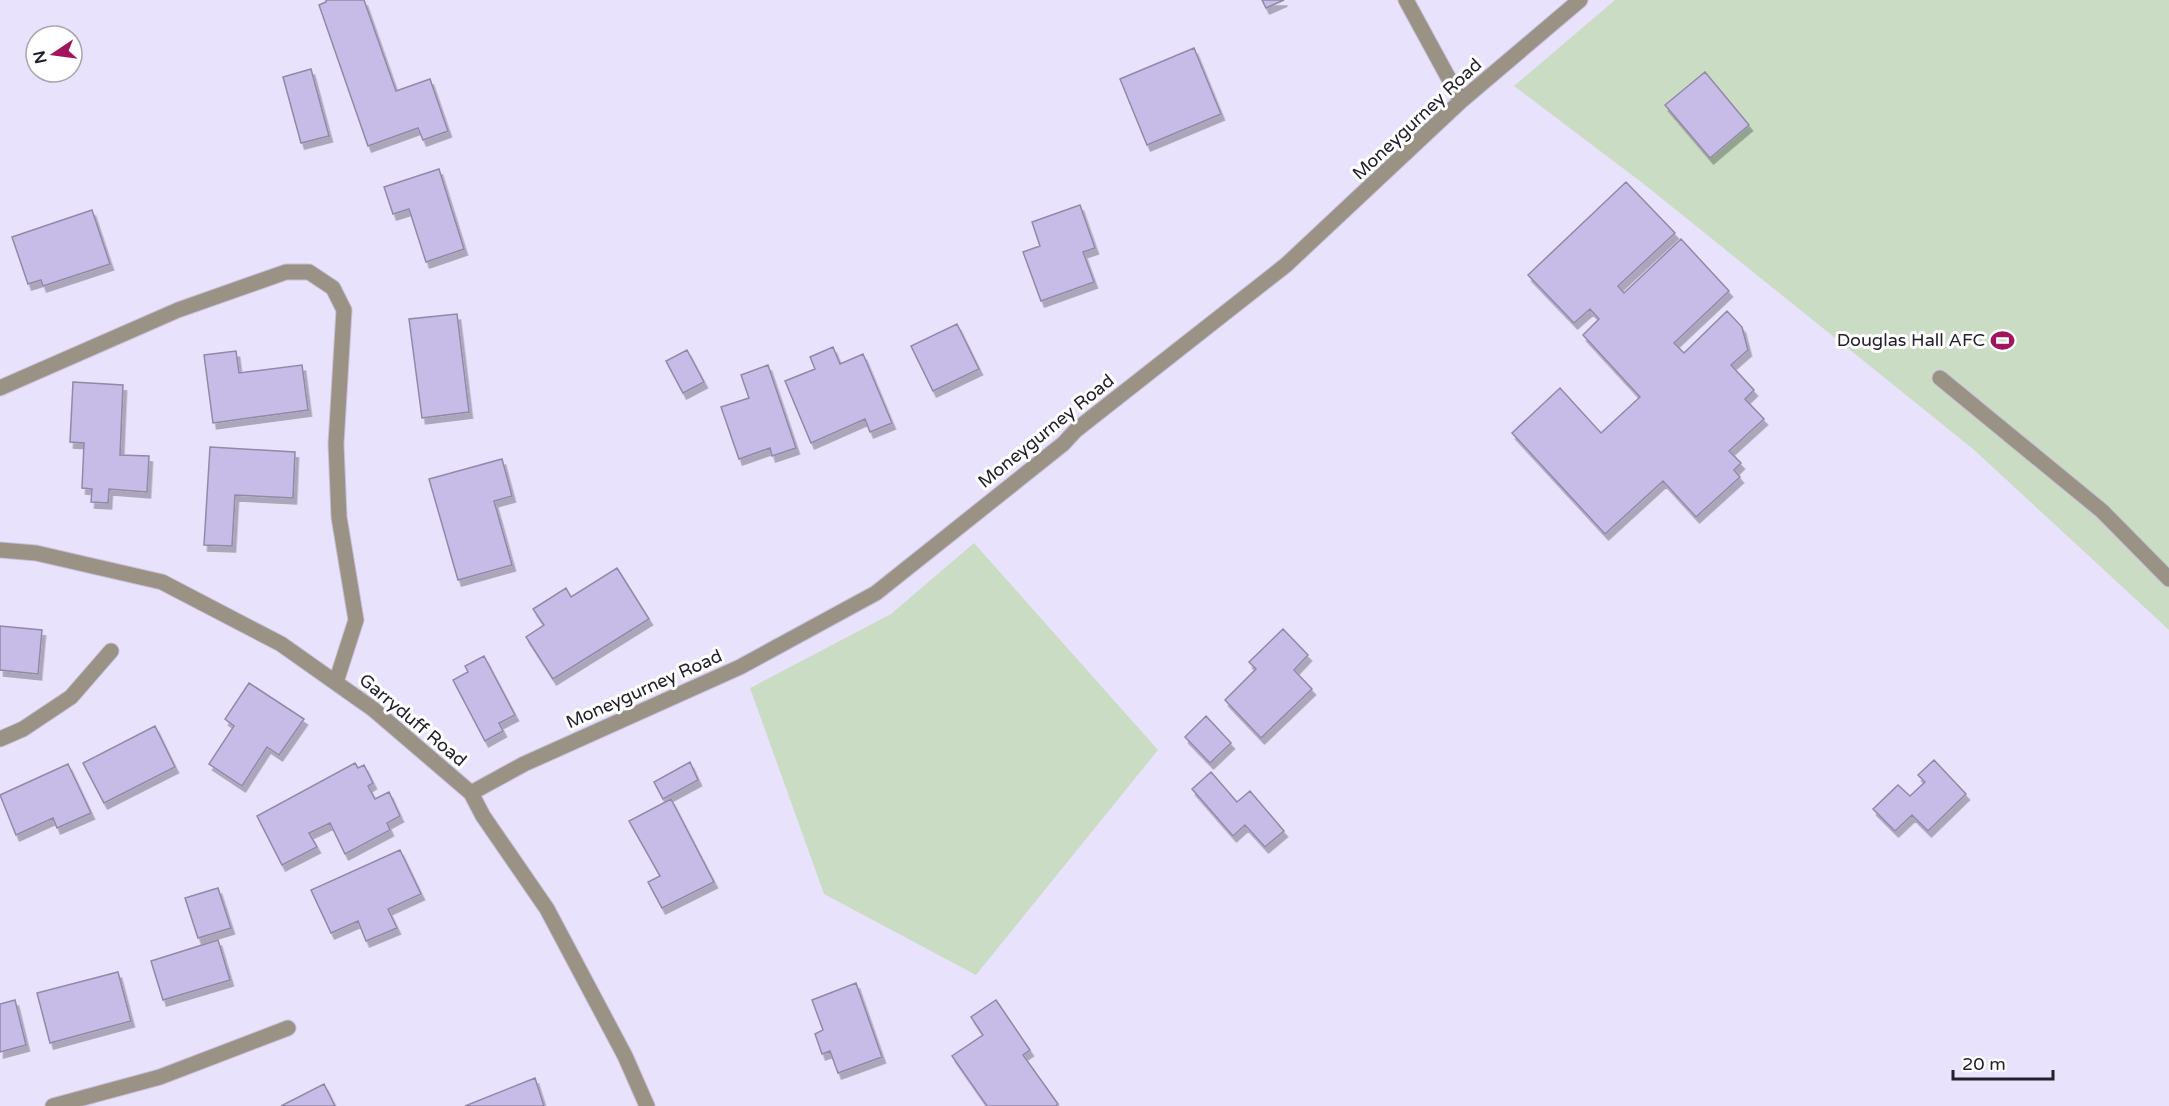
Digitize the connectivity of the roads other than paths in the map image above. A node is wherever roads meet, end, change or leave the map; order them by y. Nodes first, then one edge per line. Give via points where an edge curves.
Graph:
1 (1406, 0) edge
2 (1580, 0) edge
3 (1461, 101) junction
4 (1940, 378) dead end
5 (0, 388) edge
6 (0, 550) edge
7 (2169, 579) edge
8 (111, 651) dead end
9 (336, 682) junction
10 (0, 739) edge
11 (471, 793) junction
12 (288, 1028) dead end
13 (53, 1106) edge
14 (647, 1106) edge

1 - 3 street
2 - 3 street, Moneygurney Road
3 - 11 street, Moneygurney Road via 1286,266 876,593 740,667 524,764
4 - 7 street via 2102,511
5 - 9 street via 178,310 286,272 309,272 333,288 344,310 336,444 339,517 356,621
6 - 9 street, Garryduff Road via 36,553 162,582 281,644
8 - 10 street via 71,697 23,729
9 - 11 street, Garryduff Road via 374,709
11 - 14 street, Garryduff Road via 547,909 625,1056
12 - 13 street via 160,1077

